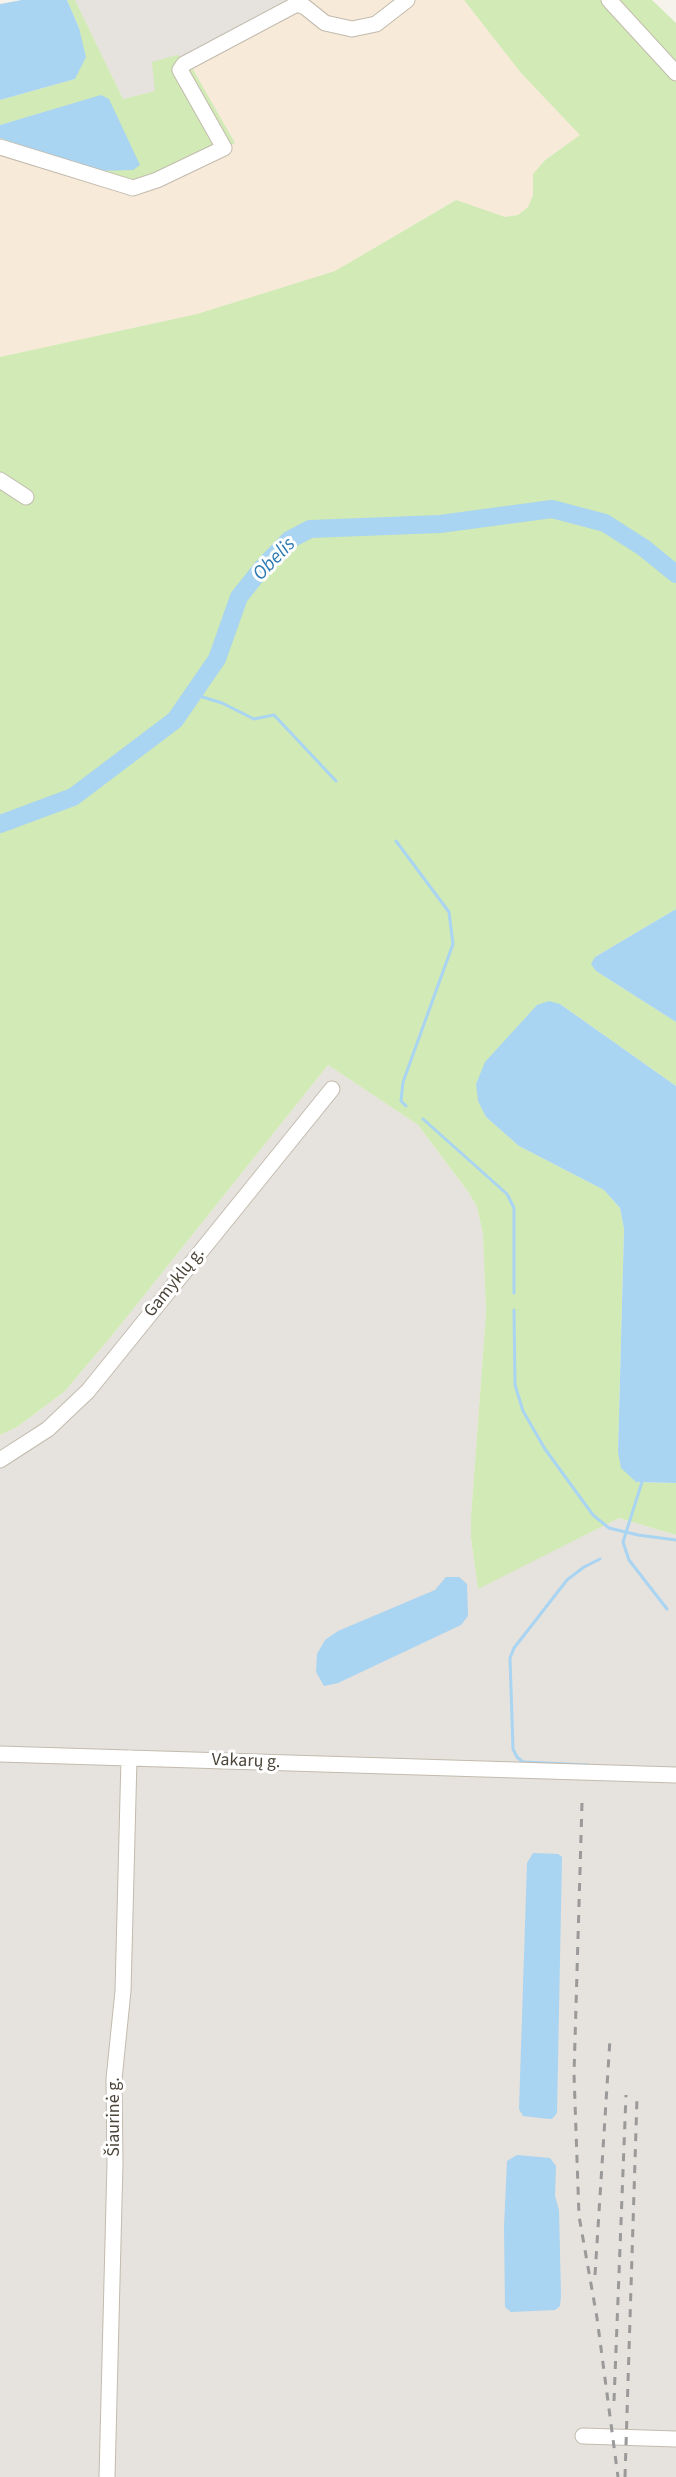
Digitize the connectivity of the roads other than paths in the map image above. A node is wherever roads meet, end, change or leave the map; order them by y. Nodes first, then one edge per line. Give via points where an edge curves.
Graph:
1 (407, 0) edge
2 (609, 0) edge
3 (676, 73) edge
4 (0, 147) edge
5 (0, 480) edge
6 (26, 497) dead end
7 (332, 1089) dead end
8 (0, 1460) edge
9 (0, 1754) edge
10 (129, 1758) junction
11 (676, 1775) edge
12 (584, 2436) dead end
13 (676, 2439) edge
14 (107, 2477) edge

1 - 4 street via 376,24 352,29 325,23 297,4 184,64 180,70 224,148 157,180 133,188
2 - 3 street
5 - 6 street
7 - 8 street, Gamyklų g. via 88,1391 48,1429
9 - 10 street, Vakarų g.
10 - 11 street, Vakarų g.
10 - 14 street, Šiaurinė g. via 123,1991 114,2079
12 - 13 street

